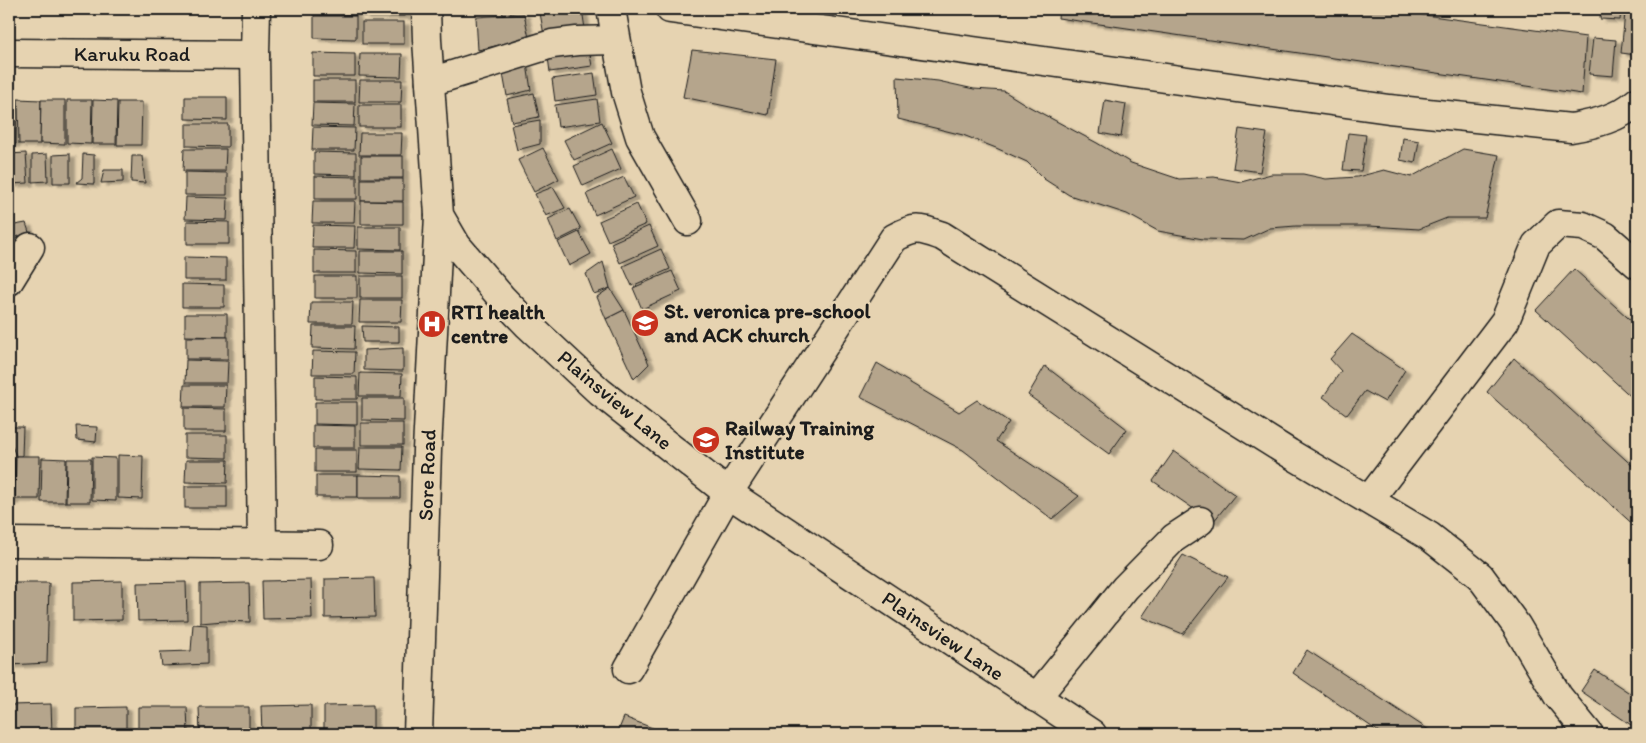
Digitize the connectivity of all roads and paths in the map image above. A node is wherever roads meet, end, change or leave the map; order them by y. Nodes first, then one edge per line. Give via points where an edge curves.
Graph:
1 (256, 9) edge
2 (426, 9) edge
3 (611, 9) edge
4 (670, 9) edge
5 (616, 40) junction
6 (9, 53) edge
7 (255, 56) junction
8 (430, 82) junction
9 (1637, 102) edge
10 (440, 216) junction
11 (688, 220) dead end
12 (30, 247) dead end
13 (1637, 264) edge
14 (9, 281) edge
15 (728, 493) junction
16 (1369, 500) junction
17 (1200, 521) dead end
18 (9, 542) edge
19 (262, 545) junction
20 (318, 545) dead end
21 (628, 669) dead end
22 (1036, 698) junction
23 (1058, 724) edge
24 (418, 734) edge
25 (1092, 734) edge
26 (1589, 734) edge

1 - 7 street
2 - 8 street, Plainsview Lane
3 - 5 street
4 - 9 street via 1389,109 1571,128 1600,122 1630,109
5 - 8 street via 552,44
5 - 11 street via 626,92 640,137
6 - 7 street, Karuku Road
7 - 19 street
8 - 10 street, Plainsview Lane
10 - 15 street, Plainsview Lane via 457,246 528,325 600,392
10 - 24 street, Sore Road via 427,450
12 - 14 street
13 - 16 street via 1605,236 1583,226 1558,224 1536,245 1505,321
15 - 16 street via 894,238 910,229 942,236 1272,443
15 - 21 street
15 - 22 street, Plainsview Lane
16 - 26 street via 1429,536 1480,576 1516,625 1558,696
17 - 22 street via 1174,538 1125,588
18 - 19 street
19 - 20 street
22 - 23 street, Plainsview Lane
23 - 25 street, Plainsview Lane

